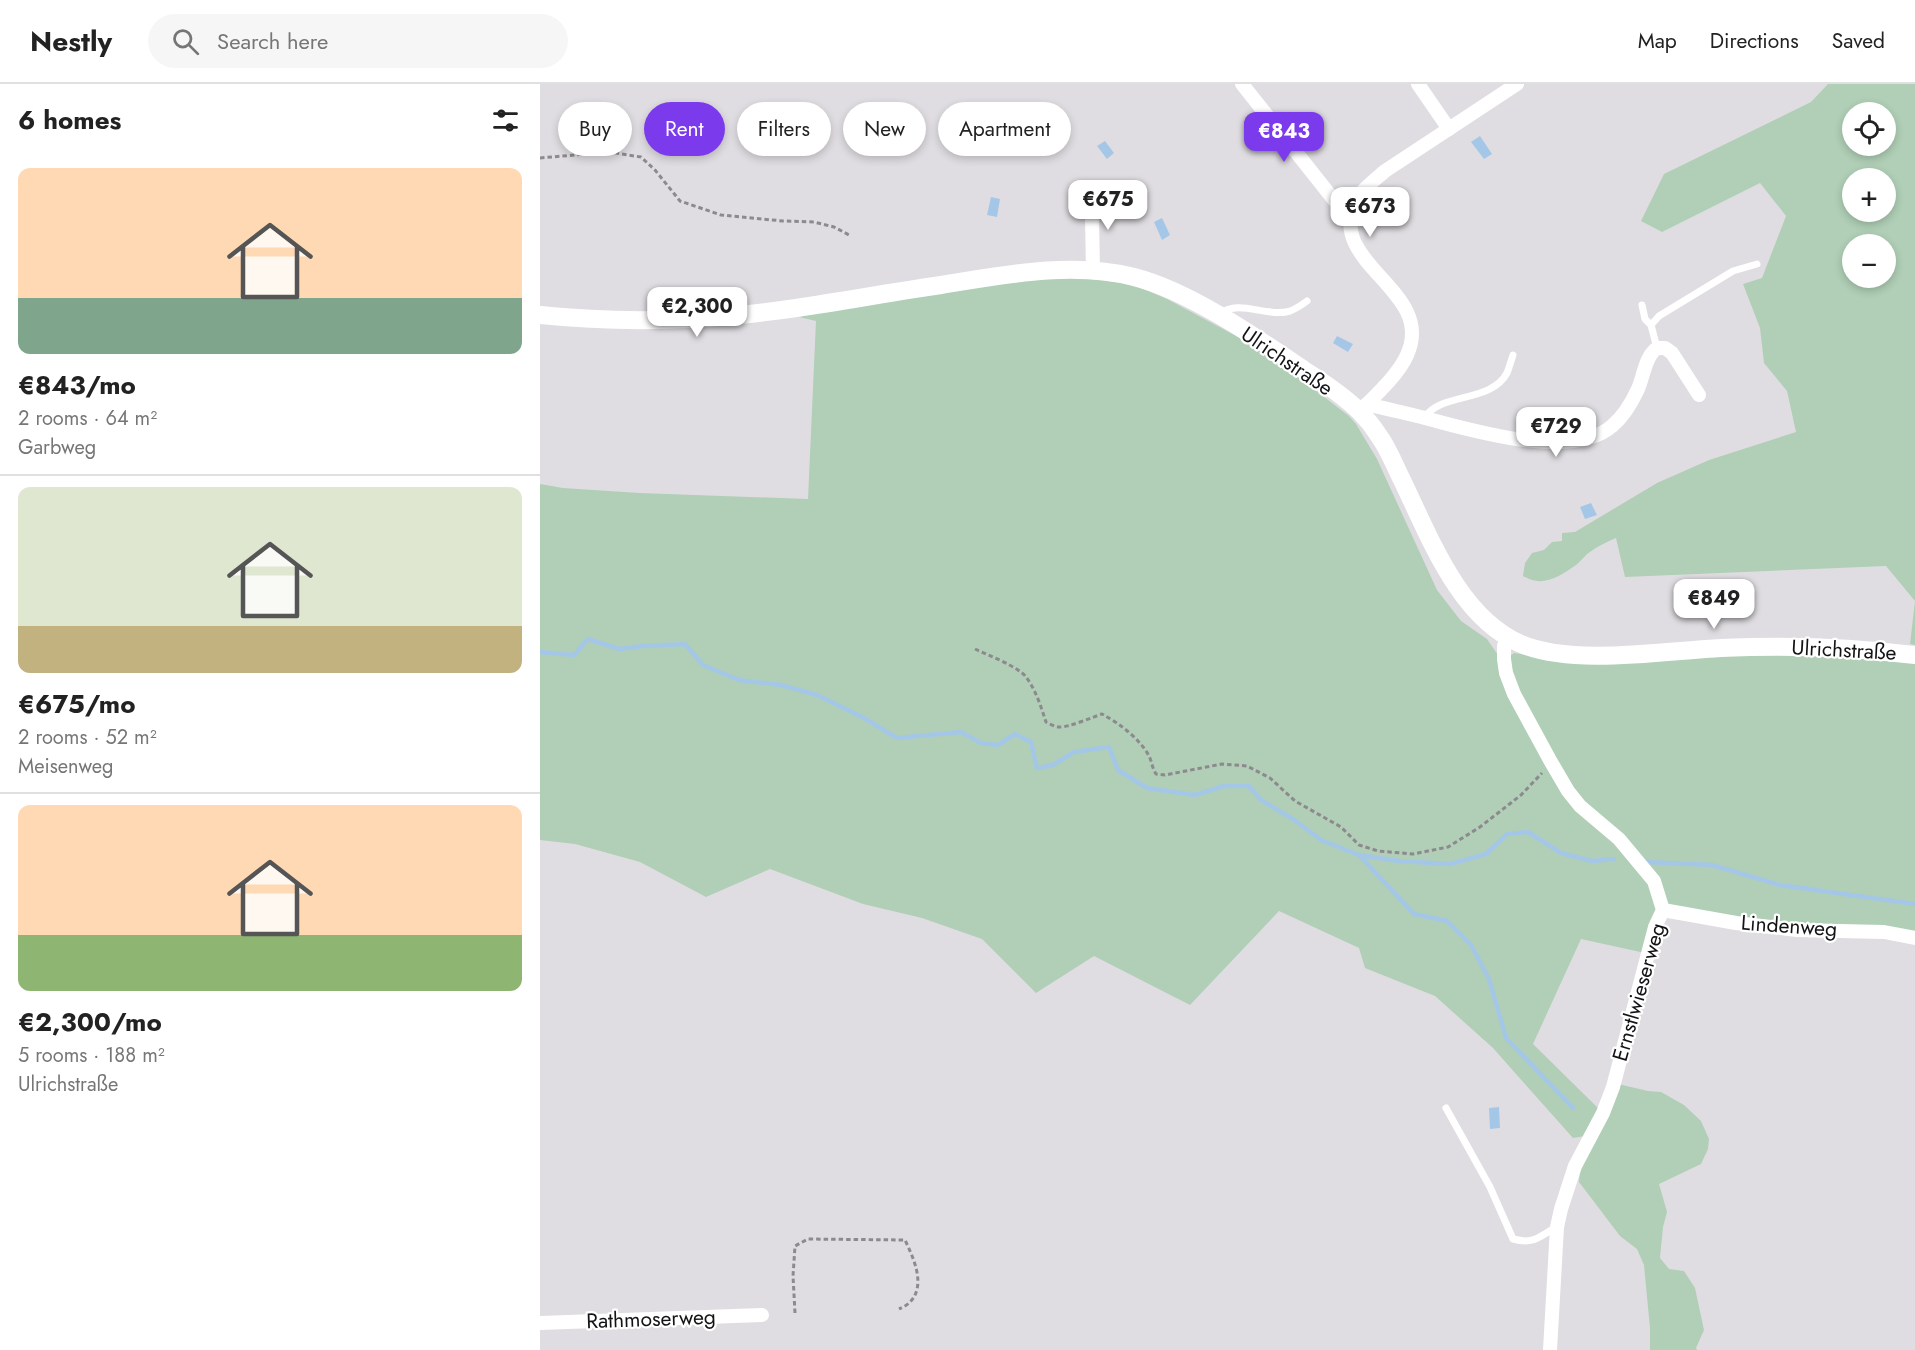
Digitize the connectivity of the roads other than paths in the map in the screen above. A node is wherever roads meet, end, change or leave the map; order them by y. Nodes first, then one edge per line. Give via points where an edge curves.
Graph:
1 (1242, 84) edge
2 (1418, 84) edge
3 (1517, 84) edge
4 (1449, 129) junction
5 (1116, 187) dead end
6 (1351, 212) junction
7 (1757, 264) dead end
8 (1093, 271) junction
9 (1307, 301) dead end
10 (1642, 305) dead end
11 (540, 315) edge
12 (1217, 315) junction
13 (1651, 326) junction
14 (1657, 348) junction
15 (1513, 355) dead end
16 (1699, 395) dead end
17 (1363, 408) junction
18 (1425, 418) junction
19 (1507, 638) junction
20 (1915, 655) edge
21 (1663, 910) junction
22 (1915, 938) edge
23 (1446, 1108) dead end
24 (1557, 1227) junction
25 (762, 1315) dead end
26 (540, 1323) edge
27 (1550, 1350) edge

1 - 6 street via 1334,200
2 - 4 street
3 - 4 street
4 - 6 street via 1385,171 1356,199
5 - 8 street via 1099,203 1092,217
6 - 17 street via 1354,242 1362,257 1404,304 1412,329 1407,356
7 - 13 lane via 1733,271 1659,316
8 - 11 street, Ulrichstraße via 1034,271 709,319 628,321
8 - 12 street, Ulrichstraße via 1135,277 1180,294
9 - 12 lane via 1285,313 1235,308
10 - 13 lane
12 - 17 street, Ulrichstraße
13 - 14 lane
14 - 16 street via 1672,353
14 - 18 street via 1628,407 1597,436 1574,441 1517,439
15 - 18 lane via 1506,375 1498,383 1484,392 1435,407
17 - 18 street
17 - 19 street, Ulrichstraße via 1459,590
19 - 20 street, Ulrichstraße via 1549,653 1577,655 1775,646
19 - 21 street, Ernstlwieserweg via 1506,673 1551,762 1580,806 1619,839 1654,881
21 - 22 street, Lindenweg via 1797,930 1884,932
21 - 24 street, Ernstlwieserweg via 1655,927 1613,1087 1604,1113 1575,1166
23 - 24 lane via 1513,1239 1534,1241
24 - 27 street, Ernstlwieserweg
25 - 26 street, Rathmoserweg

